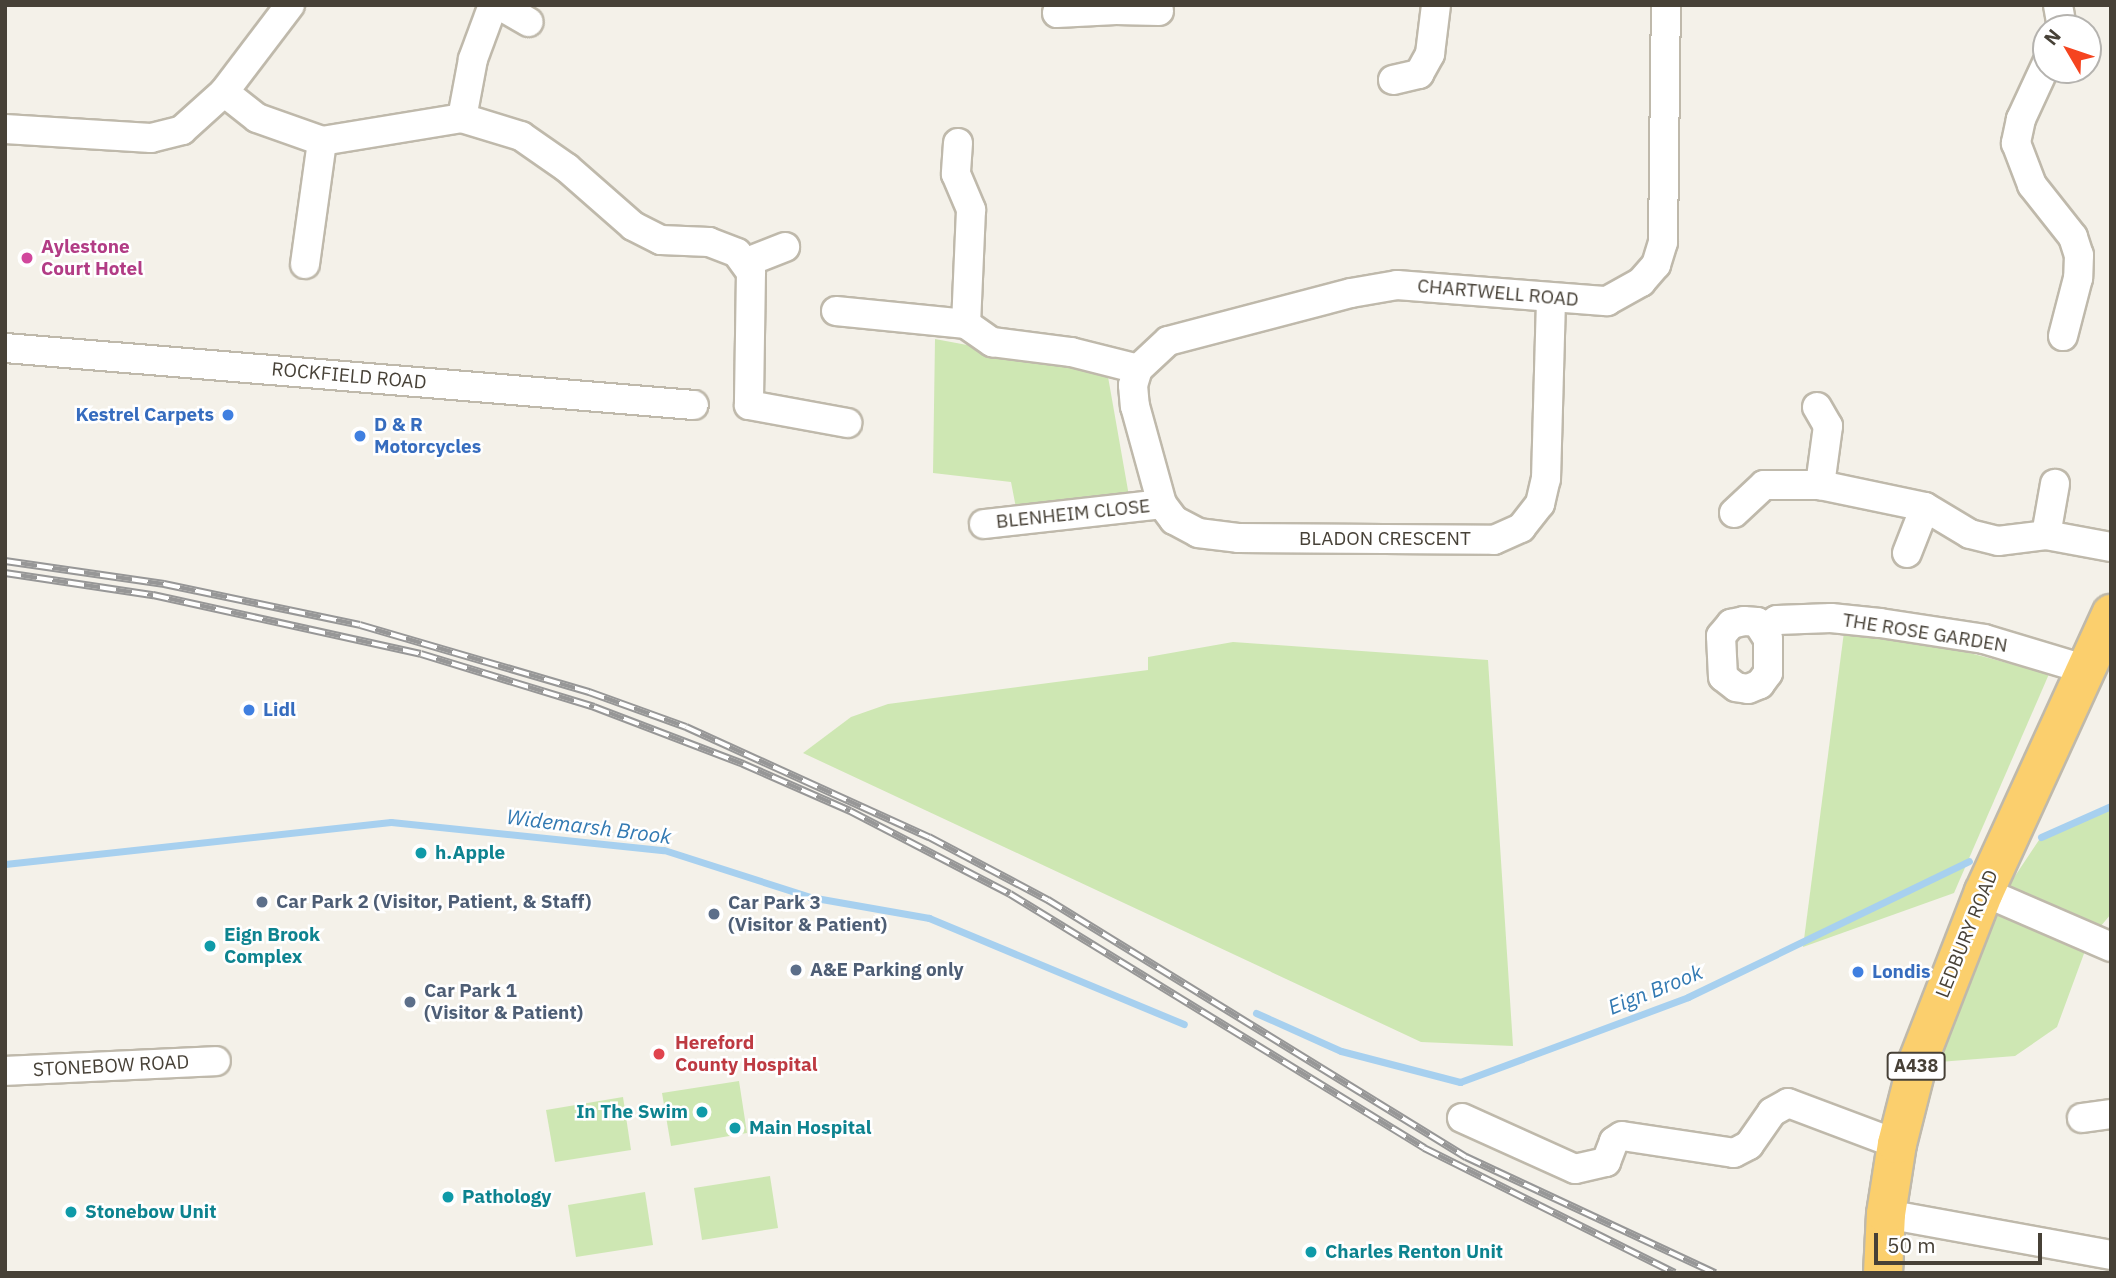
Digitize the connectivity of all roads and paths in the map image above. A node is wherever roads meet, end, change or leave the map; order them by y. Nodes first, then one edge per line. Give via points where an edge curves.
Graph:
1 (290, 5) edge
2 (493, 5) edge
3 (499, 5) edge
4 (1436, 5) edge
5 (1666, 5) edge
6 (1116, 7) edge
7 (1159, 11) dead end
8 (1057, 13) dead end
9 (529, 22) dead end
10 (1393, 80) dead end
11 (2037, 84) edge
12 (224, 92) junction
13 (462, 118) junction
14 (5, 129) edge
15 (322, 141) junction
16 (958, 144) dead end
17 (785, 247) dead end
18 (305, 264) dead end
19 (749, 267) junction
20 (1551, 299) junction
21 (836, 310) dead end
22 (966, 324) junction
23 (2063, 336) dead end
24 (5, 348) edge
25 (1138, 369) junction
26 (694, 405) dead end
27 (1817, 407) dead end
28 (847, 423) dead end
29 (2055, 484) dead end
30 (1820, 485) junction
31 (1163, 504) junction
32 (1925, 507) junction
33 (1734, 513) dead end
34 (984, 524) dead end
35 (2046, 535) junction
36 (2111, 547) edge
37 (1907, 553) dead end
38 (2111, 614) edge
39 (1765, 628) dead end
40 (2084, 669) junction
41 (1988, 882) junction
42 (2111, 947) edge
43 (216, 1061) dead end
44 (5, 1071) edge
45 (2111, 1114) edge
46 (1462, 1118) dead end
47 (2082, 1118) dead end
48 (1897, 1144) junction
49 (1886, 1214) junction
50 (2111, 1255) edge
51 (1884, 1273) edge

1 - 12 street
2 - 13 street via 473,59
3 - 9 street
4 - 10 street via 1425,64 1419,74
5 - 20 street, CHARTWELL ROAD via 1666,220 1656,265 1641,282 1607,301
6 - 7 street
6 - 8 street
11 - 23 street via 2016,143 2021,165 2073,237 2080,256
12 - 14 street via 193,123 169,135
12 - 15 street via 257,118
13 - 15 street
13 - 19 street via 521,136 567,167 633,226 661,240 709,242
15 - 18 street
16 - 22 street via 956,174 971,209
17 - 19 street
19 - 28 street via 749,405
20 - 25 street, CHARTWELL ROAD via 1489,289 1397,285 1168,341
20 - 31 street, BLADON CRESCENT via 1546,479 1540,504 1521,528 1494,540 1238,538 1198,533 1174,520
21 - 22 street
22 - 25 street via 992,342 1070,352
24 - 26 street, ROCKFIELD ROAD
25 - 31 street via 1133,385 1135,405
27 - 30 street via 1828,426
29 - 35 street
30 - 32 street
30 - 33 street via 1764,485
31 - 34 street, BLENHEIM CLOSE
32 - 35 street via 1970,534 1998,541
32 - 37 street
35 - 36 street
38 - 40 highway, LEDBURY ROAD / A438
39 - 40 street, THE ROSE GARDEN via 1777,620 1830,618 1880,623 1984,639
40 - 41 highway, LEDBURY ROAD / A438
41 - 42 street
41 - 48 highway, LEDBURY ROAD / A438 via 1918,1061
43 - 44 street, STONEBOW ROAD
45 - 47 street
46 - 48 street via 1575,1169 1606,1162 1614,1141 1622,1136 1734,1153 1749,1145 1772,1112 1788,1103
48 - 49 highway, LEDBURY ROAD / A438
49 - 50 street
49 - 51 highway, LEDBURY ROAD / A438

